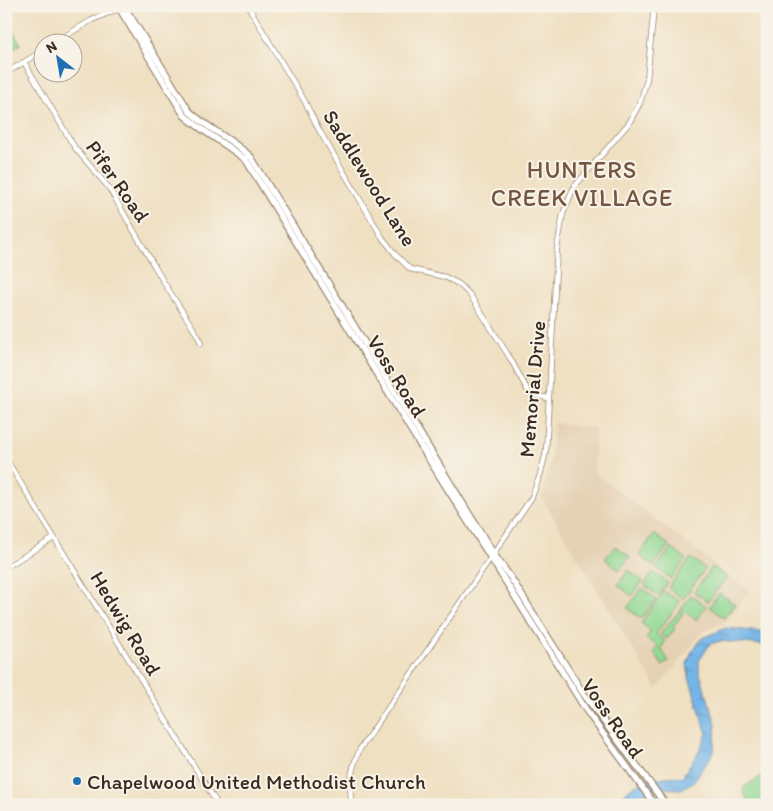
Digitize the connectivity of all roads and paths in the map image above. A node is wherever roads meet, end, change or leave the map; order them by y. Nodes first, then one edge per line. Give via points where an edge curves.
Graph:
1 (248, 6) edge
2 (654, 6) edge
3 (121, 7) edge
4 (72, 32) edge
5 (32, 57) edge
6 (24, 62) junction
7 (6, 73) edge
8 (201, 344) dead end
9 (548, 398) junction
10 (6, 459) edge
11 (54, 538) junction
12 (492, 556) junction
13 (6, 567) edge
14 (559, 660) junction
15 (604, 723) junction
16 (598, 727) junction
17 (654, 804) edge
18 (218, 805) edge
19 (352, 805) edge
20 (666, 805) edge

1 - 9 street, Saddlewood Lane via 348,180 395,254 410,269 445,277 459,284 483,314 528,391
2 - 9 street, Memorial Drive via 647,79 640,103 629,123 574,188 563,214
3 - 4 street
3 - 12 main road, Voss Road via 184,115 254,166
5 - 6 street
6 - 7 street
6 - 8 street, Pifer Road via 75,148 109,188
9 - 12 street, Memorial Drive via 546,452 536,486
10 - 11 street, Hedwig Road
11 - 13 street
11 - 18 street, Hedwig Road
12 - 14 main road, Voss Road
12 - 19 street, Memorial Drive via 360,750 352,774
14 - 15 main road, Voss Road
14 - 16 main road, Voss Road
15 - 16 main road
15 - 20 main road, Voss Road
16 - 17 main road, Voss Road

